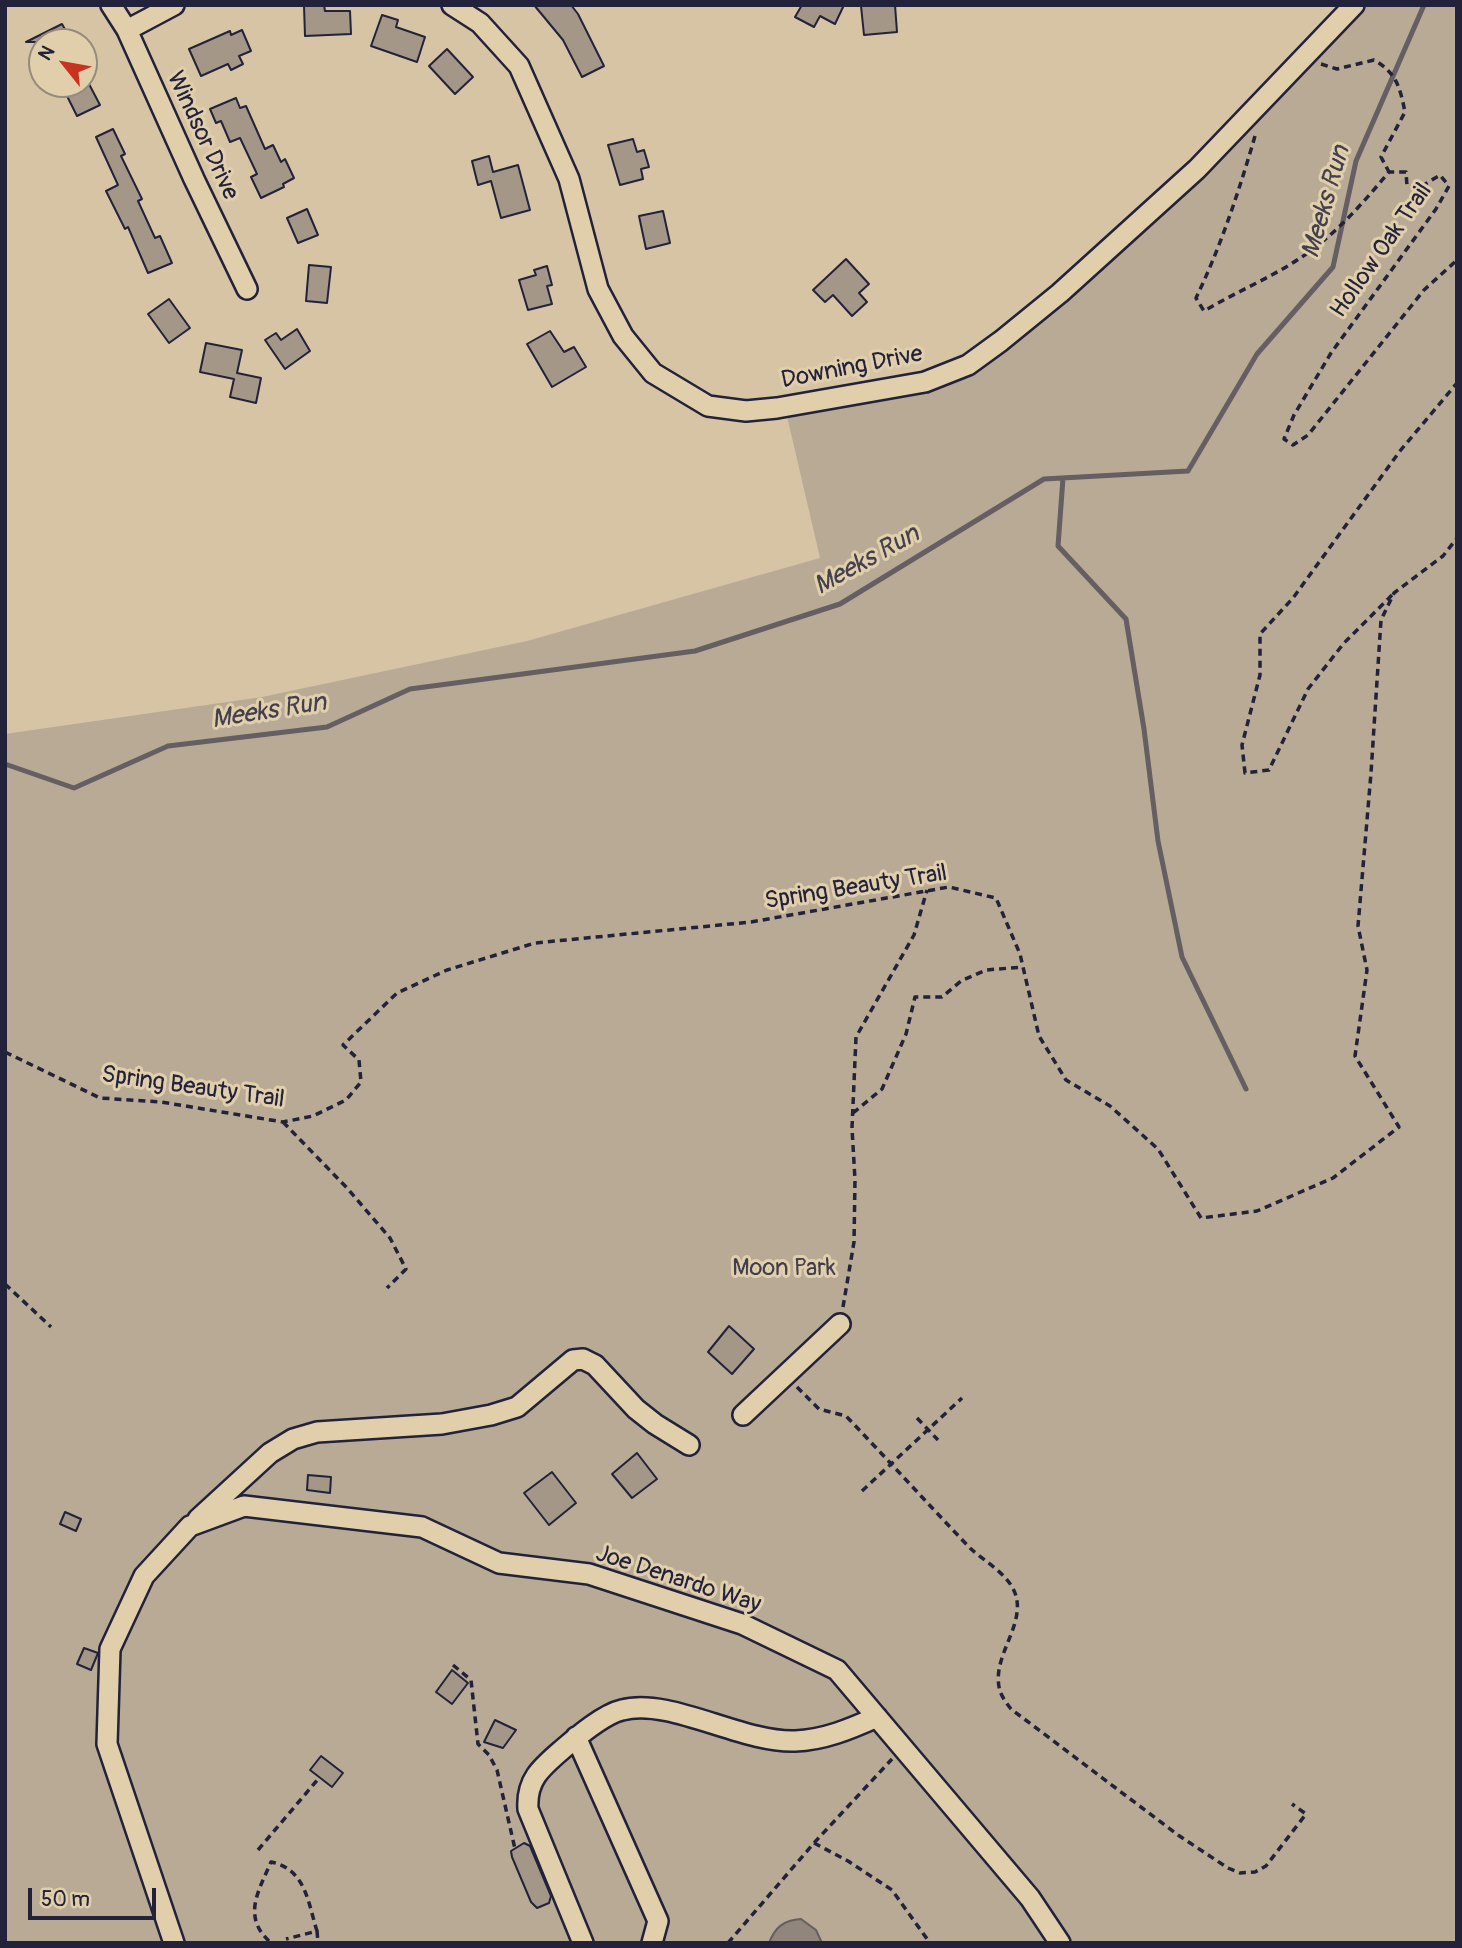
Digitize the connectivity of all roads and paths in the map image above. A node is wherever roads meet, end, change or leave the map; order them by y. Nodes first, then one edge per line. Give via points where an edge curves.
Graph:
1 (111, 5) edge
2 (174, 5) edge
3 (452, 5) edge
4 (1354, 5) edge
5 (127, 30) junction
6 (1303, 59) junction
7 (1257, 130) dead end
8 (1389, 172) junction
9 (1457, 260) edge
10 (247, 289) dead end
11 (1457, 383) edge
12 (1457, 538) edge
13 (1394, 593) junction
14 (927, 890) junction
15 (1023, 967) junction
16 (5, 1052) edge
17 (853, 1113) junction
18 (283, 1122) junction
19 (5, 1284) edge
20 (387, 1288) dead end
21 (840, 1324) joint
22 (51, 1327) dead end
23 (786, 1374) junction
24 (962, 1398) dead end
25 (743, 1415) dead end
26 (917, 1418) dead end
27 (928, 1430) junction
28 (937, 1440) dead end
29 (689, 1445) dead end
30 (892, 1464) junction
31 (862, 1491) dead end
32 (190, 1526) junction
33 (453, 1665) dead end
34 (877, 1717) junction
35 (576, 1737) junction
36 (902, 1747) junction
37 (319, 1778) dead end
38 (1292, 1804) dead end
39 (814, 1843) junction
40 (515, 1849) dead end
41 (258, 1850) dead end
42 (317, 1931) junction
43 (286, 1939) dead end
44 (269, 1941) edge
45 (174, 1943) edge
46 (318, 1943) edge
47 (583, 1943) edge
48 (652, 1943) edge
49 (728, 1943) edge
50 (930, 1943) edge
51 (1060, 1943) edge

1 - 5 street, Windsor Drive
2 - 5 street
3 - 6 street, Downing Drive via 480,23 519,66 569,179 598,289 623,336 653,373 708,406 746,411 925,382 968,365 1060,293 1197,169
4 - 6 street, Downing Drive
5 - 10 street, Windsor Drive
6 - 8 path via 1337,69 1374,60 1398,81 1405,112 1381,157
7 - 8 path, Hollow Oak Trail via 1215,259 1196,298 1204,311 1317,246
8 - 9 path, Hollow Oak Trail via 1406,172 1407,186 1419,188 1440,175 1449,186 1331,353 1284,439 1293,445 1308,435 1424,290
11 - 13 path via 1399,451 1293,598 1260,634 1260,676 1242,745 1245,773 1269,770 1308,689 1344,643
12 - 13 path via 1443,556
13 - 15 path, Spring Beauty Trail via 1381,620 1358,926 1367,970 1356,1056 1399,1127 1334,1178 1257,1211 1201,1218 1158,1149 1110,1106 1066,1080 1038,1036
14 - 15 path, Spring Beauty Trail via 949,887 996,898
14 - 17 path via 914,935 856,1037
14 - 18 path, Spring Beauty Trail via 751,922 535,943 447,970 397,993 343,1045 359,1060 361,1082 346,1100 313,1116
15 - 17 path via 986,970 961,981 942,997 915,997 906,1034 882,1089
16 - 18 path, Spring Beauty Trail via 100,1098 161,1102
17 - 21 path via 853,1242
18 - 20 path via 390,1238 406,1269
19 - 22 path
21 - 23 street
23 - 25 street
23 - 30 path via 818,1409 846,1416
24 - 27 path
26 - 27 path
27 - 28 path
27 - 30 path
29 - 32 street via 636,1409 595,1365 573,1360 517,1407 491,1415 442,1424 317,1432 293,1439 270,1453
30 - 31 path
30 - 38 path via 1014,1591 1017,1605 999,1673 1000,1691 1011,1709 1178,1835 1240,1873 1266,1866 1297,1827 1306,1814
32 - 34 street, Joe Denardo Way via 244,1506 422,1527 499,1563 589,1574 742,1624 837,1670
32 - 45 street, Joe Denardo Way via 144,1576 110,1649 109,1662 107,1744
33 - 40 path via 471,1680 478,1744 497,1770
34 - 35 street via 822,1738 793,1741 637,1707 618,1710
34 - 36 street, Joe Denardo Way
35 - 47 street via 545,1763 527,1794 528,1810
35 - 48 street via 658,1921
36 - 39 path
36 - 51 street, Joe Denardo Way via 1030,1898
37 - 41 path
39 - 49 path
39 - 50 path via 892,1890
42 - 43 path
42 - 44 path via 303,1883 284,1865 271,1863 254,1900 255,1919
42 - 46 path

